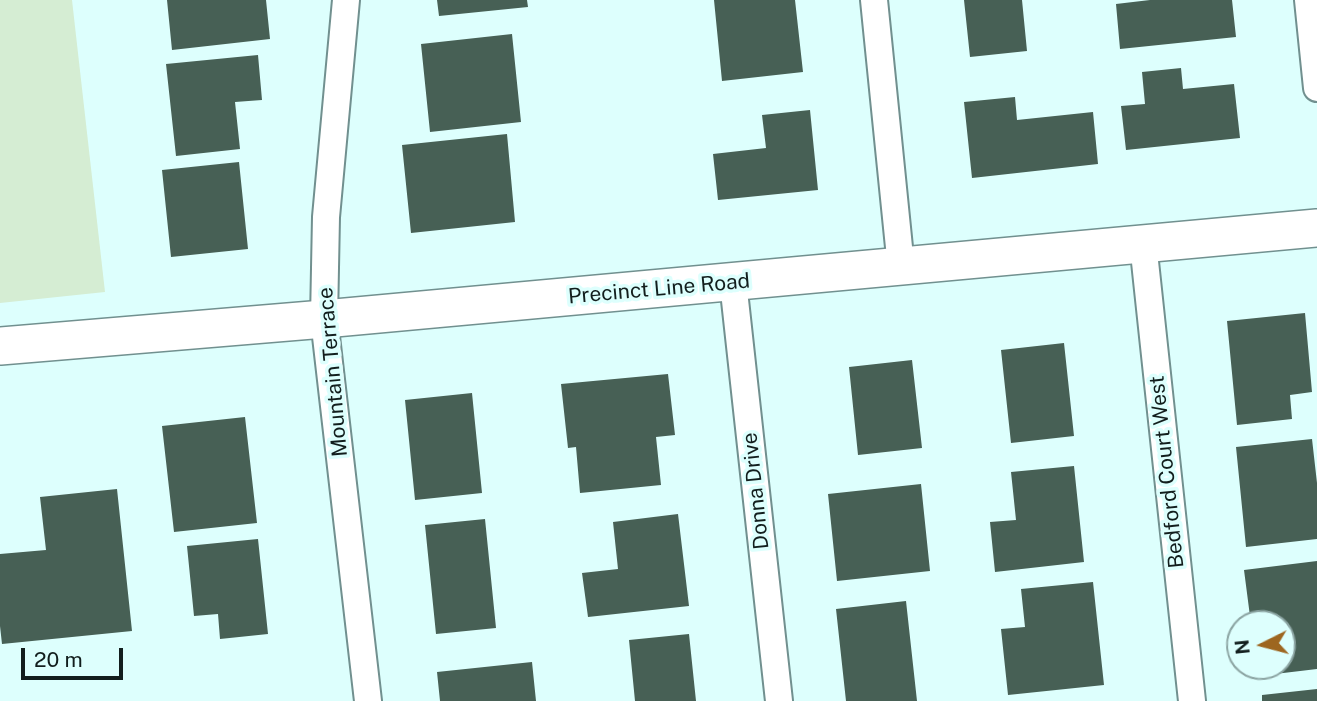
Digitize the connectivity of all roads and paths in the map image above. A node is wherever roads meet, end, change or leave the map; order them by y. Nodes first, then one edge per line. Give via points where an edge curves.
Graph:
1 (346, 0) edge
2 (874, 0) edge
3 (1308, 0) edge
4 (1317, 88) edge
5 (1317, 228) edge
6 (1143, 243) junction
7 (901, 267) junction
8 (733, 282) junction
9 (324, 319) junction
10 (0, 346) edge
11 (368, 701) edge
12 (779, 701) edge
13 (1192, 701) edge

1 - 9 street, Mountain Terrace via 326,217
2 - 7 street
3 - 4 street
5 - 6 main road, Precinct Line Road
6 - 7 main road, Precinct Line Road
6 - 13 street, Bedford Court West
7 - 8 main road, Precinct Line Road
8 - 9 main road, Precinct Line Road
8 - 12 street, Donna Drive
9 - 10 main road, Precinct Line Road
9 - 11 street, Mountain Terrace

